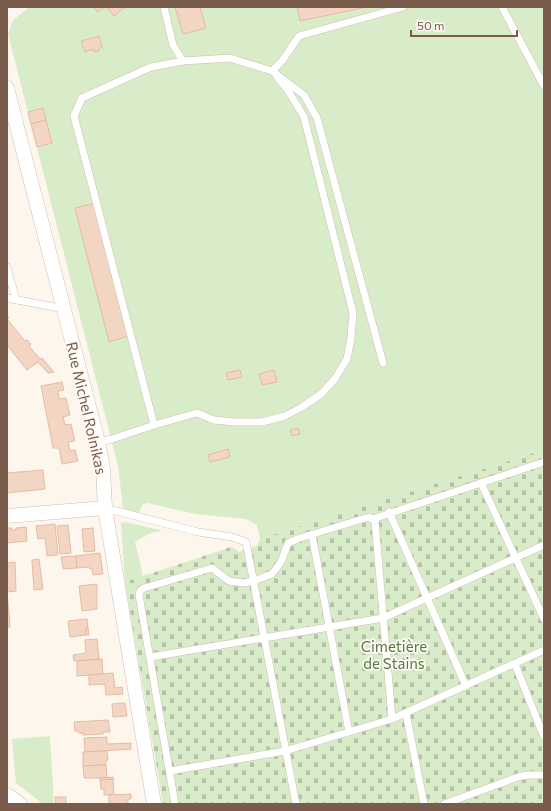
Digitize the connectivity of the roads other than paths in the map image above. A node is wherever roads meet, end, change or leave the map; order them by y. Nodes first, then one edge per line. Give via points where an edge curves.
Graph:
1 (164, 7) edge
2 (403, 7) edge
3 (502, 7) edge
4 (183, 61) junction
5 (272, 71) junction
6 (544, 86) edge
7 (7, 88) edge
8 (7, 267) edge
9 (7, 298) edge
10 (16, 300) junction
11 (64, 309) junction
12 (383, 363) dead end
13 (154, 426) junction
14 (98, 442) junction
15 (544, 462) edge
16 (481, 483) junction
17 (105, 508) junction
18 (389, 512) junction
19 (7, 516) edge
20 (373, 519) junction
21 (312, 535) junction
22 (544, 545) edge
23 (516, 558) junction
24 (254, 581) junction
25 (427, 598) junction
26 (383, 618) junction
27 (544, 620) edge
28 (329, 627) junction
29 (264, 638) junction
30 (544, 650) edge
31 (150, 657) junction
32 (515, 664) junction
33 (466, 686) junction
34 (406, 713) junction
35 (392, 719) junction
36 (349, 732) junction
37 (544, 737) edge
38 (286, 751) junction
39 (170, 771) junction
40 (544, 775) edge
41 (7, 795) edge
42 (461, 801) edge
43 (20, 804) edge
44 (154, 804) edge
45 (175, 804) edge
46 (296, 804) edge
47 (424, 804) edge
48 (444, 804) edge

1 - 4 lane via 173,45
2 - 5 lane via 299,36
3 - 6 lane
4 - 5 lane via 230,58
4 - 13 lane via 151,67 82,98 74,116
5 - 12 lane via 304,94 317,118
5 - 13 lane via 304,117 353,313 352,338 347,359 334,380 321,394 285,416 262,422 234,422 214,420 197,413
7 - 11 street, Rue Michel Rolnikas
8 - 10 lane
9 - 10 lane
10 - 11 lane
11 - 14 street, Rue Michel Rolnikas
13 - 14 lane
14 - 17 street, Rue Michel Rolnikas via 103,469
15 - 16 lane
16 - 18 lane
16 - 23 lane
17 - 19 street
17 - 24 lane via 246,542
17 - 44 street, Rue Michel Rolnikas
18 - 20 lane
18 - 25 lane
20 - 21 lane
20 - 26 lane
21 - 24 lane via 288,543 281,562 272,574
21 - 28 lane
22 - 23 lane
23 - 25 lane
23 - 27 lane
24 - 29 lane
24 - 31 lane via 229,581 212,568 144,588 139,594
25 - 26 lane
25 - 33 lane
26 - 28 lane
26 - 35 lane
28 - 29 lane
28 - 36 lane
29 - 31 lane
29 - 38 lane
30 - 32 lane
31 - 39 lane
32 - 33 lane
32 - 37 lane
33 - 34 lane
34 - 35 lane
34 - 47 lane
35 - 36 lane
36 - 38 lane
38 - 39 lane
38 - 46 lane
39 - 45 lane
40 - 42 lane via 518,777
41 - 43 street
42 - 48 lane

